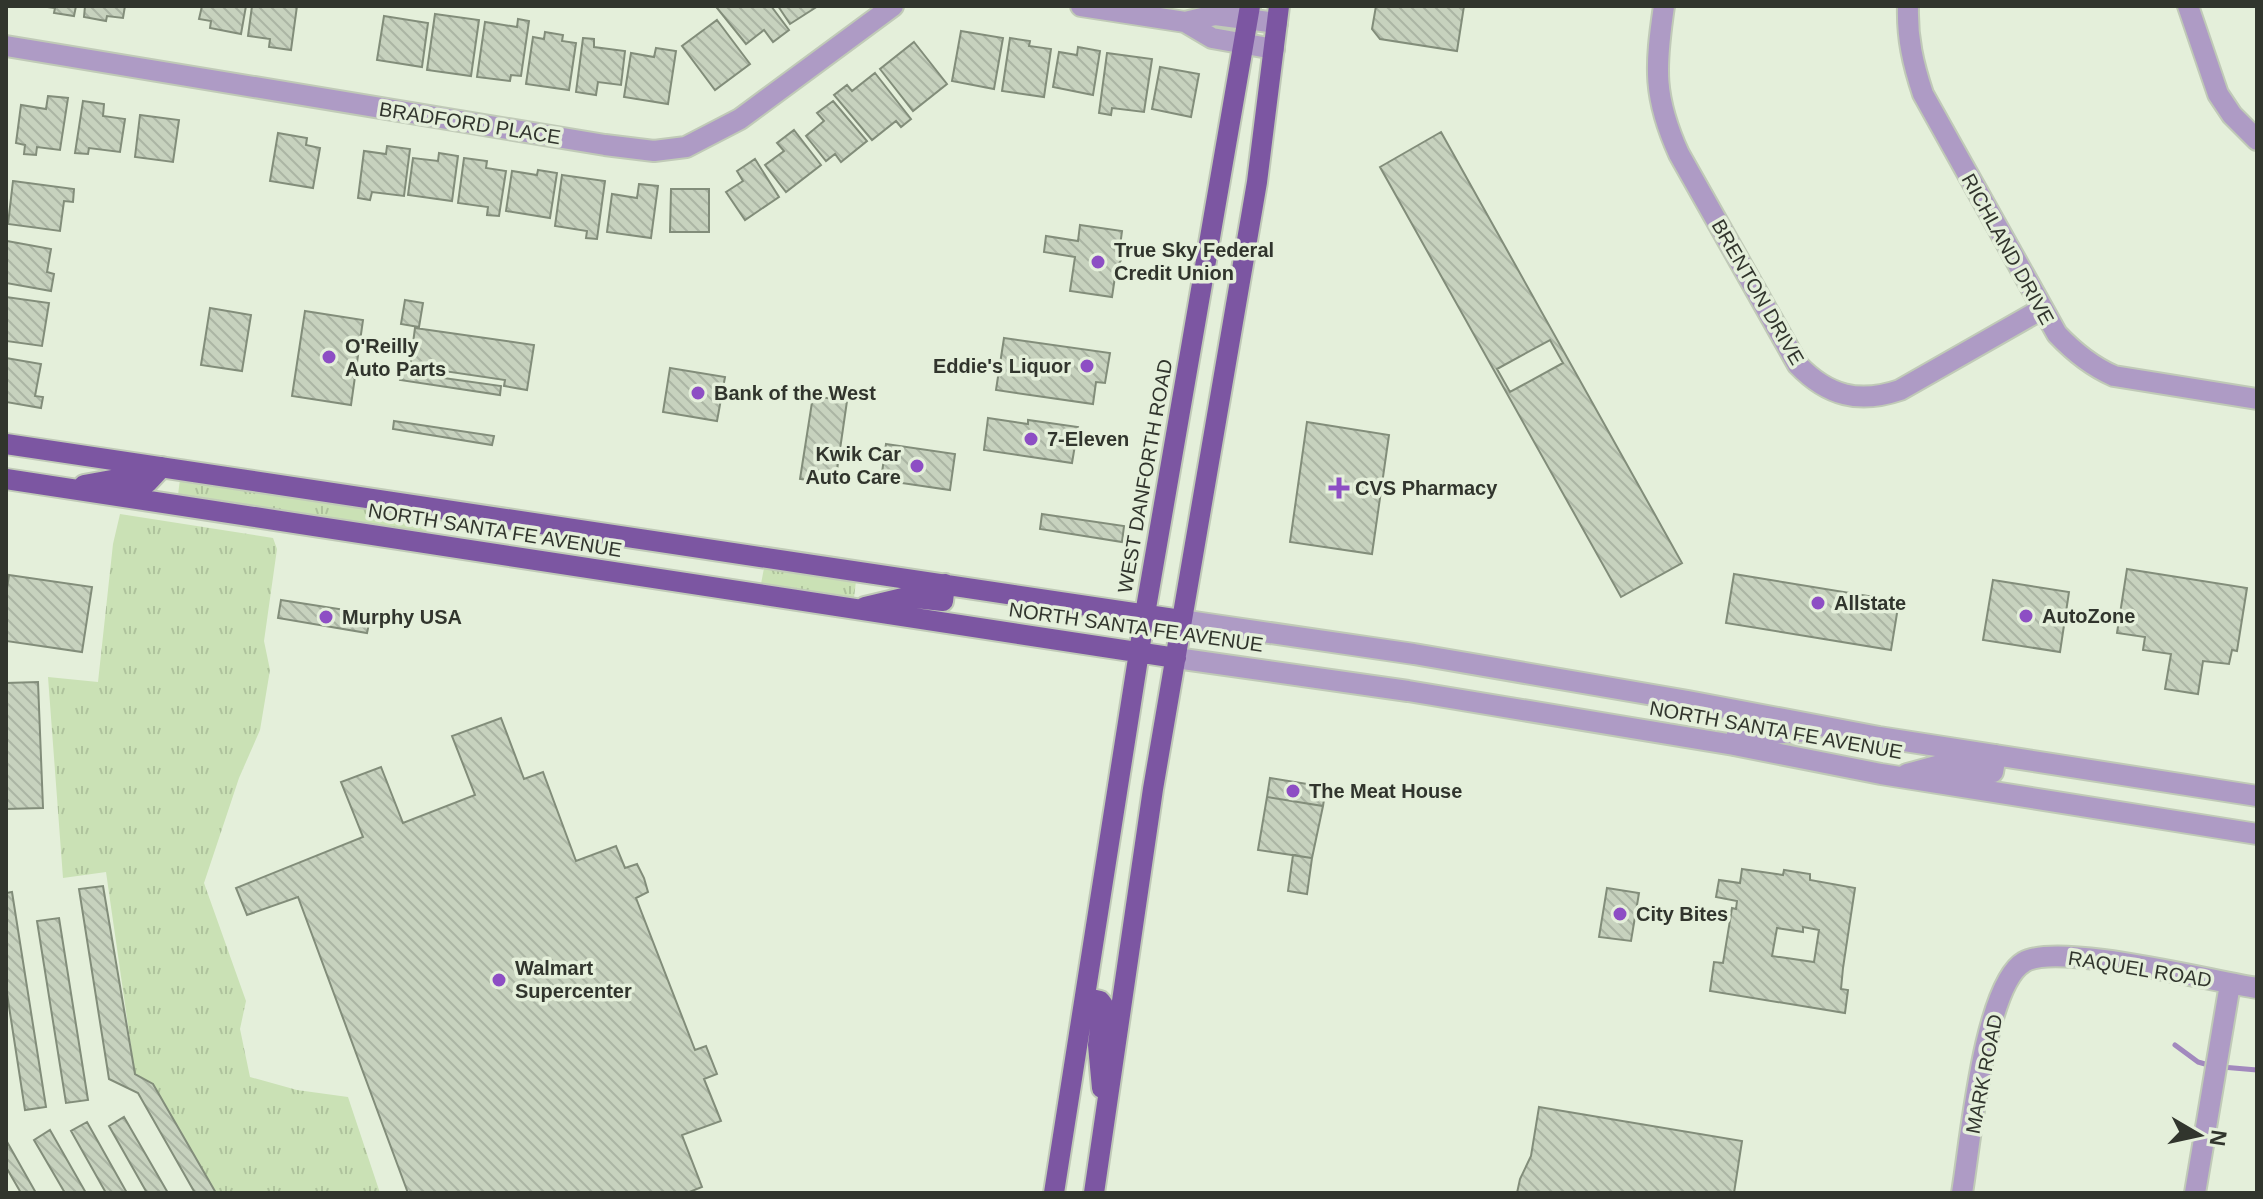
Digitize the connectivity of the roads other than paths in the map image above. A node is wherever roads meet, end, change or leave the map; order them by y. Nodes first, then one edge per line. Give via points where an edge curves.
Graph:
1 (893, 6) edge
2 (1081, 6) edge
3 (1664, 6) edge
4 (1908, 6) edge
5 (2188, 6) edge
6 (1249, 13) edge
7 (1278, 15) edge
8 (1185, 22) junction
9 (1244, 44) junction
10 (6, 46) edge
11 (1274, 49) junction
12 (2257, 140) edge
13 (2042, 309) junction
14 (2257, 399) edge
15 (6, 444) edge
16 (162, 467) junction
17 (6, 479) edge
18 (64, 488) junction
19 (945, 584) junction
20 (853, 609) junction
21 (1145, 614) junction
22 (1181, 620) junction
23 (1139, 653) junction
24 (1176, 658) junction
25 (1839, 729) junction
26 (1734, 745) junction
27 (1996, 755) junction
28 (1900, 777) junction
29 (2257, 796) edge
30 (2257, 834) edge
31 (2023, 962) joint
32 (2230, 984) junction
33 (2257, 988) edge
34 (1087, 998) junction
35 (1105, 1124) junction
36 (1054, 1193) edge
37 (1094, 1193) edge
38 (1962, 1193) edge
39 (2195, 1193) edge

1 - 10 street, BRADFORD PLACE via 740,119 686,147 654,151
2 - 8 street
3 - 13 street, BRENTON DRIVE via 1656,74 1668,130 1798,365 1814,382 1857,397 1900,390
4 - 13 street, RICHLAND DRIVE via 1907,32 1923,94
5 - 12 street via 2218,94
6 - 7 street
6 - 8 street
6 - 9 main road, WEST DANFORTH ROAD
7 - 11 main road
8 - 9 street via 1212,38
9 - 11 street
9 - 21 main road, WEST DANFORTH ROAD
11 - 22 main road via 1257,182
13 - 14 street, RICHLAND DRIVE via 2076,353 2114,376
15 - 16 main road, NORTH SANTA FE AVENUE
16 - 18 main road via 147,483 117,479
16 - 19 main road, NORTH SANTA FE AVENUE
17 - 18 main road, NORTH SANTA FE AVENUE
18 - 20 main road, NORTH SANTA FE AVENUE
19 - 20 main road via 943,601 907,597
19 - 21 main road, NORTH SANTA FE AVENUE
20 - 23 main road, NORTH SANTA FE AVENUE
21 - 22 main road, NORTH SANTA FE AVENUE
21 - 23 main road, WEST DANFORTH ROAD
22 - 24 main road
22 - 25 street, NORTH SANTA FE AVENUE via 1444,659
23 - 24 main road, NORTH SANTA FE AVENUE
23 - 34 main road, WEST DANFORTH ROAD
24 - 26 street, NORTH SANTA FE AVENUE
24 - 35 main road
25 - 26 street via 1770,734 1739,729
25 - 27 street, NORTH SANTA FE AVENUE
26 - 28 street, NORTH SANTA FE AVENUE
27 - 28 street via 1993,772 1944,764
27 - 29 street, NORTH SANTA FE AVENUE
28 - 30 street, NORTH SANTA FE AVENUE
31 - 32 street, RAQUEL ROAD via 2047,955 2079,956
31 - 38 street, MARK ROAD via 2004,985 1988,1031
32 - 33 street, RAQUEL ROAD
32 - 39 street
34 - 35 main road via 1103,1005 1098,1045
34 - 36 main road, WEST DANFORTH ROAD
35 - 37 main road

